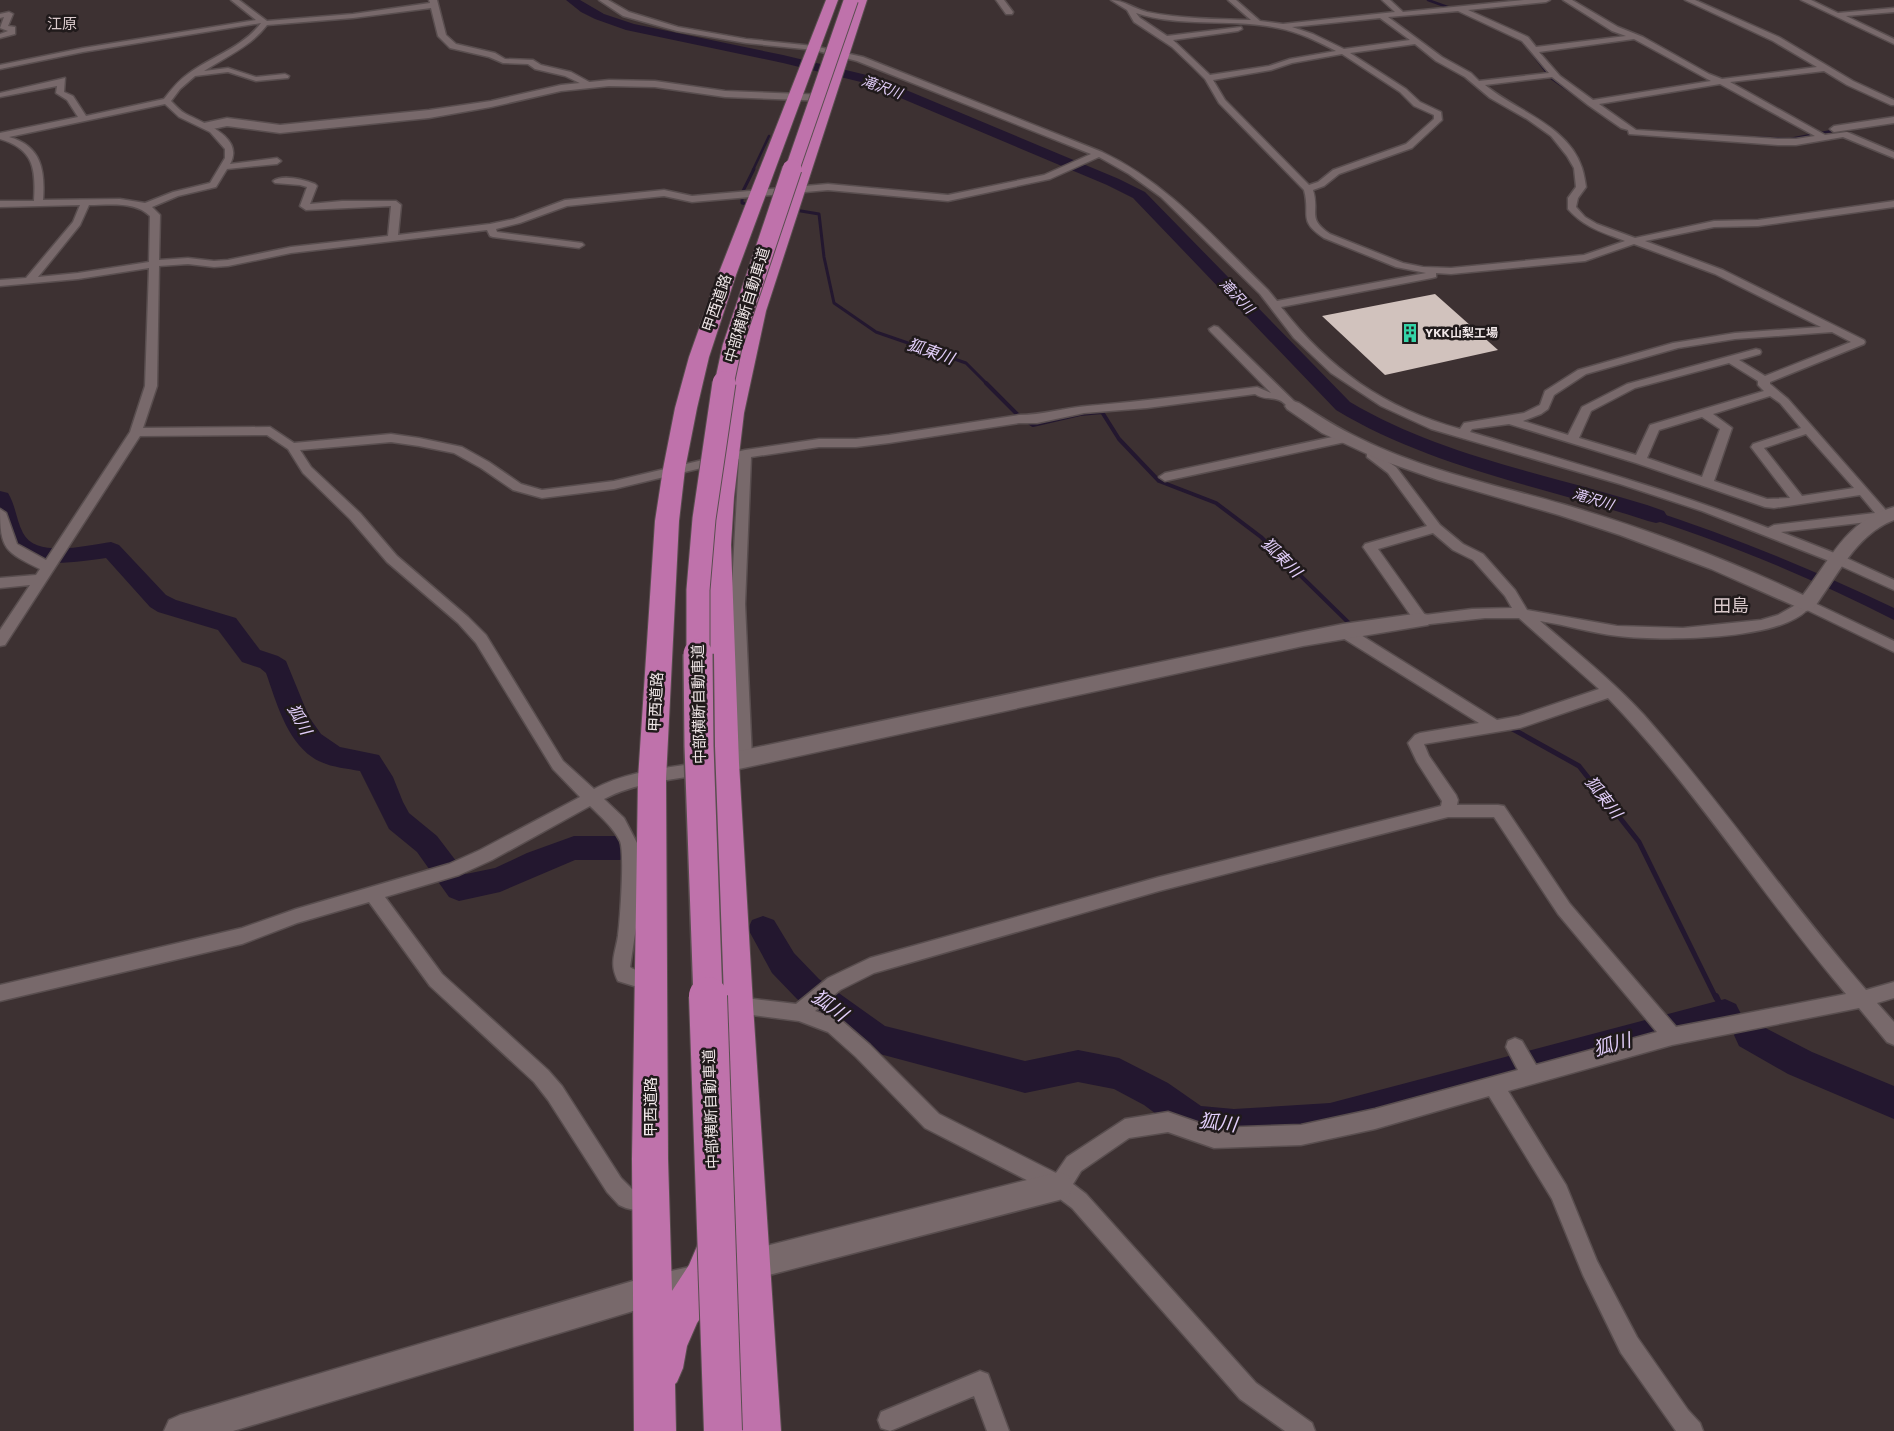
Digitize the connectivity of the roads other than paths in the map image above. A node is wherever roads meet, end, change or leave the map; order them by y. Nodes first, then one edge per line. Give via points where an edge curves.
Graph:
1 (235, 0) edge
2 (603, 0) edge
3 (832, 0) edge
4 (851, 0) edge
5 (861, 0) edge
6 (1000, 0) edge
7 (1115, 0) edge
8 (1232, 0) edge
9 (1386, 0) edge
10 (1486, 0) edge
11 (1546, 0) edge
12 (1567, 0) edge
13 (1689, 0) edge
14 (1805, 0) edge
15 (434, 2) edge
16 (1494, 5) junction
17 (1130, 10) junction
18 (1457, 10) junction
19 (1894, 10) edge
20 (1009, 12) dead end
21 (1402, 14) junction
22 (1836, 15) junction
23 (0, 16) edge
24 (1382, 16) junction
25 (263, 22) junction
26 (1258, 23) junction
27 (1275, 25) junction
28 (11, 34) junction
29 (0, 36) edge
30 (1634, 37) junction
31 (1165, 39) junction
32 (1417, 42) junction
33 (1894, 42) edge
34 (0, 44) edge
35 (1534, 50) junction
36 (1344, 52) junction
37 (0, 56) edge
38 (2, 66) edge
39 (806, 68) junction
40 (1827, 68) junction
41 (192, 74) junction
42 (836, 74) junction
43 (1550, 75) junction
44 (284, 76) dead end
45 (1208, 78) junction
46 (1721, 81) junction
47 (1480, 83) junction
48 (589, 84) junction
49 (0, 96) edge
50 (167, 101) junction
51 (1591, 103) junction
52 (1894, 103) edge
53 (83, 118) junction
54 (1894, 120) edge
55 (208, 126) junction
56 (1819, 135) junction
57 (0, 137) edge
58 (1894, 155) edge
59 (1095, 156) junction
60 (277, 161) dead end
61 (224, 167) junction
62 (278, 181) dead end
63 (797, 189) junction
64 (1308, 189) junction
65 (747, 195) junction
66 (86, 202) junction
67 (38, 203) junction
68 (50, 203) junction
69 (0, 204) edge
70 (1894, 204) edge
71 (146, 206) junction
72 (0, 214) edge
73 (490, 227) junction
74 (393, 237) junction
75 (1634, 241) junction
76 (580, 245) dead end
77 (153, 264) junction
78 (1451, 271) junction
79 (29, 280) junction
80 (0, 283) edge
81 (1274, 305) junction
82 (1214, 329) dead end
83 (1832, 329) junction
84 (1756, 352) dead end
85 (1730, 359) junction
86 (1764, 380) junction
87 (1771, 392) junction
88 (1288, 401) junction
89 (1704, 413) junction
90 (1509, 420) junction
91 (1809, 429) junction
92 (136, 432) junction
93 (1463, 434) junction
94 (1346, 438) junction
95 (1572, 439) junction
96 (292, 447) junction
97 (1373, 450) junction
98 (736, 455) junction
99 (1640, 460) junction
100 (674, 469) junction
101 (1165, 477) dead end
102 (1707, 482) junction
103 (1863, 491) junction
104 (1799, 500) junction
105 (1769, 503) junction
106 (0, 513) edge
107 (1889, 514) edge
108 (1435, 528) junction
109 (1771, 531) junction
110 (1835, 561) junction
111 (49, 566) junction
112 (41, 579) junction
113 (0, 583) edge
114 (1894, 585) edge
115 (1808, 601) junction
116 (1523, 614) junction
117 (1422, 620) junction
118 (1344, 631) junction
119 (0, 641) edge
120 (1894, 647) edge
121 (1611, 691) junction
122 (1496, 726) junction
123 (734, 761) junction
124 (652, 779) junction
125 (590, 798) junction
126 (1448, 811) junction
127 (372, 893) junction
128 (652, 977) junction
129 (1894, 990) edge
130 (0, 994) edge
131 (1862, 999) junction
132 (736, 1005) junction
133 (800, 1013) junction
134 (1672, 1035) junction
135 (1894, 1036) edge
136 (1515, 1047) dead end
137 (1531, 1074) junction
138 (1493, 1085) junction
139 (744, 1142) junction
140 (1059, 1186) junction
141 (651, 1204) junction
142 (751, 1265) junction
143 (703, 1278) junction
144 (653, 1290) junction
145 (889, 1420) dead end
146 (655, 1424) edge
147 (180, 1431) edge
148 (723, 1431) edge
149 (760, 1431) edge
150 (998, 1431) edge
151 (1304, 1431) edge
152 (1692, 1431) edge

1 - 25 street
2 - 39 street via 626,14 677,29 746,41
3 - 39 highway, 甲西道路
4 - 148 highway, 中部横断自動車道, bridge via 732,347 721,397 704,519 698,590 698,720
5 - 42 highway
6 - 20 street
7 - 17 street
8 - 26 street
9 - 21 street
10 - 16 street
11 - 16 street
12 - 30 street
13 - 40 street via 1776,39
14 - 22 street
15 - 25 street via 353,16
15 - 48 street via 442,36 453,46 492,55 503,61 530,62
16 - 18 street
17 - 26 street via 1169,17
17 - 31 street via 1148,29
18 - 21 street
18 - 35 street via 1474,14 1521,37
19 - 22 street
21 - 24 street
22 - 33 street
23 - 28 street via 9,14 4,28 12,29
24 - 27 street
24 - 32 street
25 - 38 street
25 - 41 street via 259,33 249,42
26 - 27 street
27 - 31 street
27 - 36 street
28 - 29 street
28 - 34 street via 14,41
30 - 35 street
30 - 46 street
31 - 45 street
32 - 36 street
32 - 47 street
35 - 43 street
36 - 45 street
36 - 64 street via 1379,73 1406,92 1414,102 1438,114 1439,118 1409,146 1336,172
37 - 38 street
39 - 42 street
39 - 42 street
39 - 48 street via 725,94 639,83
39 - 65 highway, 甲西道路
40 - 46 street
40 - 52 street via 1850,83
41 - 44 street via 228,70 256,79
41 - 50 street
42 - 59 street via 882,67
42 - 63 highway
43 - 47 street
43 - 51 street
45 - 64 street via 1222,101
46 - 51 street
46 - 56 street
47 - 75 street via 1493,96 1544,126 1562,142 1578,168 1581,187 1571,203 1574,212 1594,226
48 - 55 street via 429,114 280,129 227,122
49 - 53 street via 61,82 60,93 70,98
50 - 53 street
50 - 55 street via 181,115
51 - 56 street via 1632,130 1667,136 1796,142
53 - 57 street
54 - 56 street via 1855,124
55 - 61 street via 229,149
56 - 58 street via 1844,134
57 - 67 street via 13,139 32,155 39,168
59 - 63 street via 1047,177 948,198 828,187
59 - 81 street via 1123,166 1146,180
60 - 61 street
61 - 71 street via 207,188 176,194
62 - 74 street via 310,184 306,207 393,203 396,205
63 - 65 street
63 - 98 highway via 756,312 741,372
64 - 78 street via 1311,224 1327,236 1400,265
65 - 73 street via 692,199 664,194 572,202
65 - 100 highway, 甲西道路 via 699,357
66 - 68 street
66 - 71 street
66 - 79 street via 77,223
67 - 68 street
67 - 69 street
68 - 72 street via 32,210
70 - 75 street via 1758,223 1714,224
71 - 77 street via 155,215
73 - 74 street
73 - 76 street via 493,234
74 - 77 street via 291,250 228,263
75 - 78 street via 1585,258
75 - 83 street via 1719,272
77 - 79 street
77 - 92 street via 151,386
78 - 81 street
79 - 80 street
81 - 93 street via 1298,336 1346,380 1385,404 1435,426
82 - 88 street
83 - 86 street via 1860,342
83 - 90 street via 1735,336 1668,347 1582,372 1548,393 1544,408
84 - 85 street
85 - 86 street
85 - 95 street via 1630,386 1586,410
86 - 87 street via 1764,385
87 - 89 street
87 - 91 street via 1784,401
88 - 94 street
88 - 98 street via 1266,396 1257,390 1084,410 889,439 819,443
89 - 99 street via 1654,428
89 - 102 street via 1726,428
90 - 93 street via 1468,426
90 - 95 street
91 - 103 street
91 - 104 street via 1756,446
92 - 96 street via 270,431
92 - 111 street
93 - 109 street via 1624,481
94 - 97 street
94 - 101 street
95 - 99 street
96 - 100 street via 391,438 419,442 463,452 517,487 542,494 614,485
96 - 125 street via 307,470 392,559 457,614 481,639 558,765
97 - 108 street via 1373,457 1392,470
97 - 115 street via 1697,555
98 - 100 street
98 - 123 highway via 722,497 719,545
99 - 102 street
100 - 124 highway, 甲西道路 via 663,571
102 - 105 street
103 - 104 street
103 - 107 street
104 - 105 street
105 - 109 street
106 - 111 street via 12,546 27,557
107 - 109 street
107 - 110 street via 1861,531
108 - 116 street via 1458,547 1478,557 1510,593
108 - 117 street via 1370,547
109 - 110 street
110 - 114 street
110 - 115 street
111 - 112 street
112 - 113 street
112 - 119 street
115 - 116 street via 1798,612 1776,621 1688,633 1618,631
115 - 120 street
116 - 117 street via 1485,612
116 - 121 street
117 - 118 street
118 - 122 street
118 - 123 street
121 - 122 street via 1520,722
121 - 131 street via 1680,770 1813,942
122 - 126 street via 1420,739 1416,743 1422,758 1450,800
123 - 124 street
123 - 132 highway
124 - 125 street via 614,786
124 - 128 highway, 甲西道路
125 - 127 street via 453,870
125 - 128 street via 618,823 630,843 629,913 620,967 624,975
126 - 133 street via 1159,884 870,966 834,984
126 - 134 street via 1498,811 1564,909
127 - 130 street via 242,936
127 - 141 street via 436,980 542,1076 614,1185 626,1198
128 - 141 highway, 甲西道路
129 - 131 street
131 - 134 street
131 - 135 street
132 - 133 street
132 - 139 highway
133 - 140 street via 834,1026 932,1121
134 - 137 street
136 - 137 street
137 - 138 street
138 - 140 street via 1375,1119 1301,1135 1214,1138 1168,1122 1124,1129 1074,1164
138 - 152 street via 1559,1192 1590,1268 1629,1345
139 - 142 highway
139 - 143 highway via 734,1209
140 - 142 street
140 - 151 street via 1079,1201 1248,1392
141 - 144 highway, 甲西道路
142 - 143 street
142 - 149 highway
143 - 144 street
143 - 146 highway via 683,1309 667,1345
144 - 146 highway, 甲西道路
144 - 147 street
145 - 150 street via 980,1382

